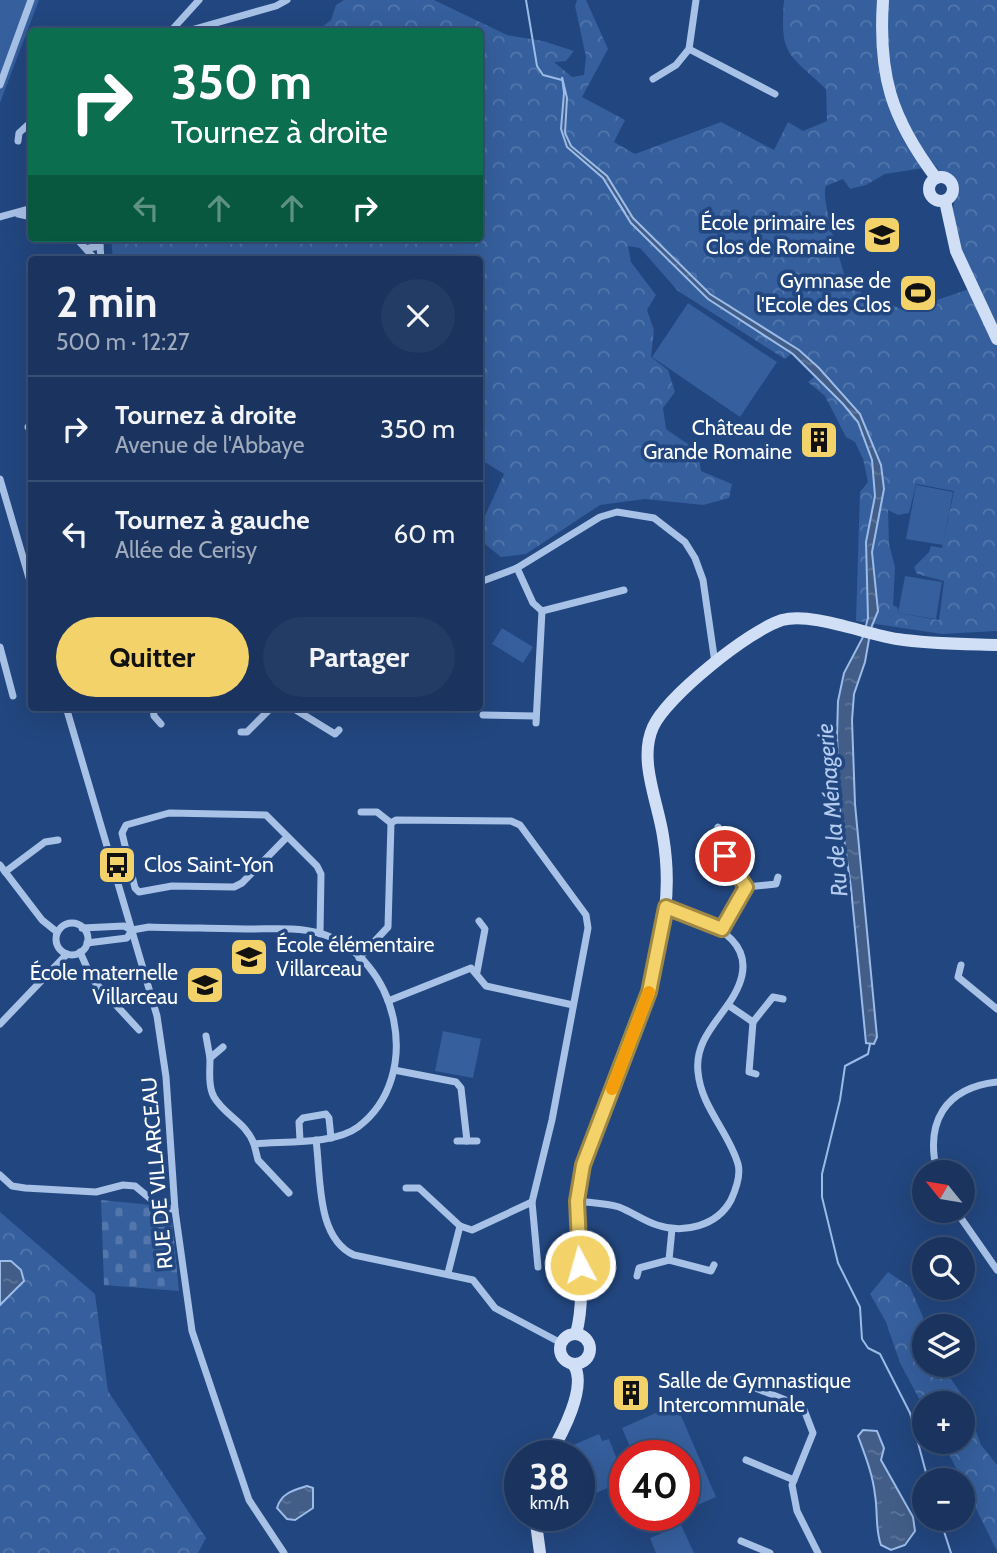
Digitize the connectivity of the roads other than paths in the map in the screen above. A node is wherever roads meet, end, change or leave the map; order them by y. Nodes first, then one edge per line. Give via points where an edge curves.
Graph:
1 (32, 0) edge
2 (199, 0) edge
3 (287, 0) edge
4 (696, 0) edge
5 (883, 0) edge
6 (192, 9) junction
7 (203, 24) junction
8 (174, 28) edge
9 (194, 28) edge
10 (689, 48) junction
11 (653, 79) dead end
12 (0, 86) edge
13 (775, 94) dead end
14 (28, 125) edge
15 (18, 141) dead end
16 (28, 209) edge
17 (17, 213) junction
18 (28, 216) edge
19 (0, 217) edge
20 (81, 242) edge
21 (99, 242) edge
22 (89, 248) junction
23 (93, 256) edge
24 (997, 339) edge
25 (0, 479) edge
26 (517, 568) junction
27 (28, 574) edge
28 (483, 581) edge
29 (624, 590) dead end
30 (542, 611) junction
31 (997, 645) edge
32 (0, 647) edge
33 (715, 663) junction
34 (13, 696) dead end
35 (67, 711) edge
36 (153, 711) edge
37 (268, 711) edge
38 (298, 711) edge
39 (483, 715) dead end
40 (162, 724) dead end
41 (339, 730) dead end
42 (241, 732) dead end
43 (361, 812) dead end
44 (391, 823) junction
45 (718, 827) dead end
46 (288, 837) junction
47 (58, 840) dead end
48 (0, 865) edge
49 (5, 872) junction
50 (778, 877) dead end
51 (746, 887) junction
52 (666, 907) junction
53 (479, 921) dead end
54 (82, 928) junction
55 (722, 929) junction
56 (132, 930) junction
57 (57, 932) junction
58 (320, 934) junction
59 (87, 943) junction
60 (80, 953) junction
61 (67, 954) junction
62 (359, 958) junction
63 (961, 965) dead end
64 (477, 972) junction
65 (783, 999) dead end
66 (388, 1000) junction
67 (573, 1005) junction
68 (728, 1005) junction
69 (997, 1010) edge
70 (753, 1022) junction
71 (0, 1024) edge
72 (139, 1030) dead end
73 (206, 1036) dead end
74 (223, 1047) dead end
75 (210, 1058) junction
76 (394, 1070) junction
77 (756, 1074) dead end
78 (997, 1083) edge
79 (331, 1138) junction
80 (300, 1140) junction
81 (316, 1140) junction
82 (457, 1140) dead end
83 (467, 1141) junction
84 (477, 1141) dead end
85 (254, 1144) junction
86 (936, 1160) edge
87 (0, 1175) edge
88 (406, 1188) dead end
89 (289, 1193) dead end
90 (577, 1201) junction
91 (532, 1202) junction
92 (175, 1210) junction
93 (964, 1223) edge
94 (460, 1226) junction
95 (672, 1229) junction
96 (668, 1260) junction
97 (714, 1265) dead end
98 (538, 1267) dead end
99 (997, 1270) edge
100 (448, 1273) junction
101 (637, 1276) dead end
102 (576, 1334) junction
103 (561, 1343) junction
104 (573, 1364) junction
105 (733, 1378) dead end
106 (557, 1440) edge
107 (746, 1460) dead end
108 (794, 1480) junction
109 (537, 1531) edge
110 (741, 1541) dead end
111 (284, 1553) edge
112 (540, 1553) edge
113 (770, 1553) edge
114 (818, 1553) edge

1 - 12 street
2 - 6 street
3 - 7 street via 265,10
4 - 10 street
5 - 24 street via 881,34 893,109 936,178 952,184 953,192 945,201 956,251
6 - 7 street
6 - 8 street
7 - 9 street
10 - 11 street via 676,65
10 - 13 street
14 - 15 street
16 - 17 street
17 - 18 street
17 - 19 street
20 - 22 street
21 - 22 street
22 - 23 street
25 - 27 street
26 - 28 street
26 - 30 street via 533,603
26 - 33 street via 600,517 617,512 654,518 685,542 695,558 704,580
29 - 30 street
30 - 39 street via 536,719
31 - 33 street via 926,642 800,619 783,620
32 - 34 street
33 - 52 street via 666,707 649,739 649,767 665,849
35 - 56 street, RUE DE VILLARCEAU
36 - 40 street
37 - 42 street via 247,732
38 - 41 street via 335,734
43 - 44 street via 377,812
44 - 62 street via 388,927
44 - 67 street via 511,821 520,825 586,915 588,928
45 - 51 street via 714,840
46 - 46 street via 261,814 169,813 125,825 122,833 139,892 172,886 234,887
46 - 58 street via 321,874
47 - 49 street via 45,842
48 - 49 street
49 - 57 street
50 - 51 street via 776,884
51 - 55 street
52 - 55 street
52 - 90 street via 649,992 587,1152
53 - 64 street via 485,929
54 - 56 street via 124,926
54 - 57 street via 69,924
54 - 59 street
55 - 68 street via 738,945 743,959 743,974
56 - 58 street via 292,929
56 - 59 street via 127,938
56 - 92 street, RUE DE VILLARCEAU via 164,1051
57 - 61 street via 57,946
58 - 62 street
59 - 60 street
60 - 61 street
60 - 72 street via 92,979
61 - 71 street
62 - 66 street
63 - 69 street via 958,977
64 - 66 street via 471,968
64 - 67 street via 486,986
65 - 70 street via 773,997
66 - 76 street via 395,1027
67 - 91 street
68 - 70 street
68 - 95 street via 706,1034 697,1069 708,1106 739,1167 738,1181 725,1210 700,1226
70 - 77 street via 749,1072
73 - 75 street
74 - 75 street
75 - 85 street via 215,1098 249,1130
76 - 79 street via 375,1110 358,1127
76 - 83 street via 456,1082 461,1088
78 - 86 street via 967,1088 945,1105 933,1137
79 - 80 street via 326,1114 299,1122
79 - 81 street
80 - 81 street
80 - 85 street
81 - 100 street via 328,1224 342,1250
82 - 83 street
83 - 84 street
85 - 89 street via 258,1160
87 - 92 street via 12,1186 25,1188 96,1192 135,1186 158,1205
88 - 94 street via 419,1188
90 - 95 street via 616,1206
90 - 102 street via 584,1295
91 - 94 street via 472,1230
91 - 98 street
92 - 111 street, RUE DE VILLARCEAU via 192,1331 249,1500
93 - 99 street
94 - 100 street
95 - 96 street
96 - 97 street via 711,1272
96 - 101 street via 639,1268
100 - 103 street via 473,1280 501,1312
102 - 103 street
102 - 104 street via 587,1340 590,1348 585,1360
103 - 104 street via 562,1356
104 - 106 street via 578,1373 573,1406
105 - 108 street via 803,1407 813,1433
107 - 108 street
108 - 114 street via 797,1511
109 - 112 street
110 - 113 street

